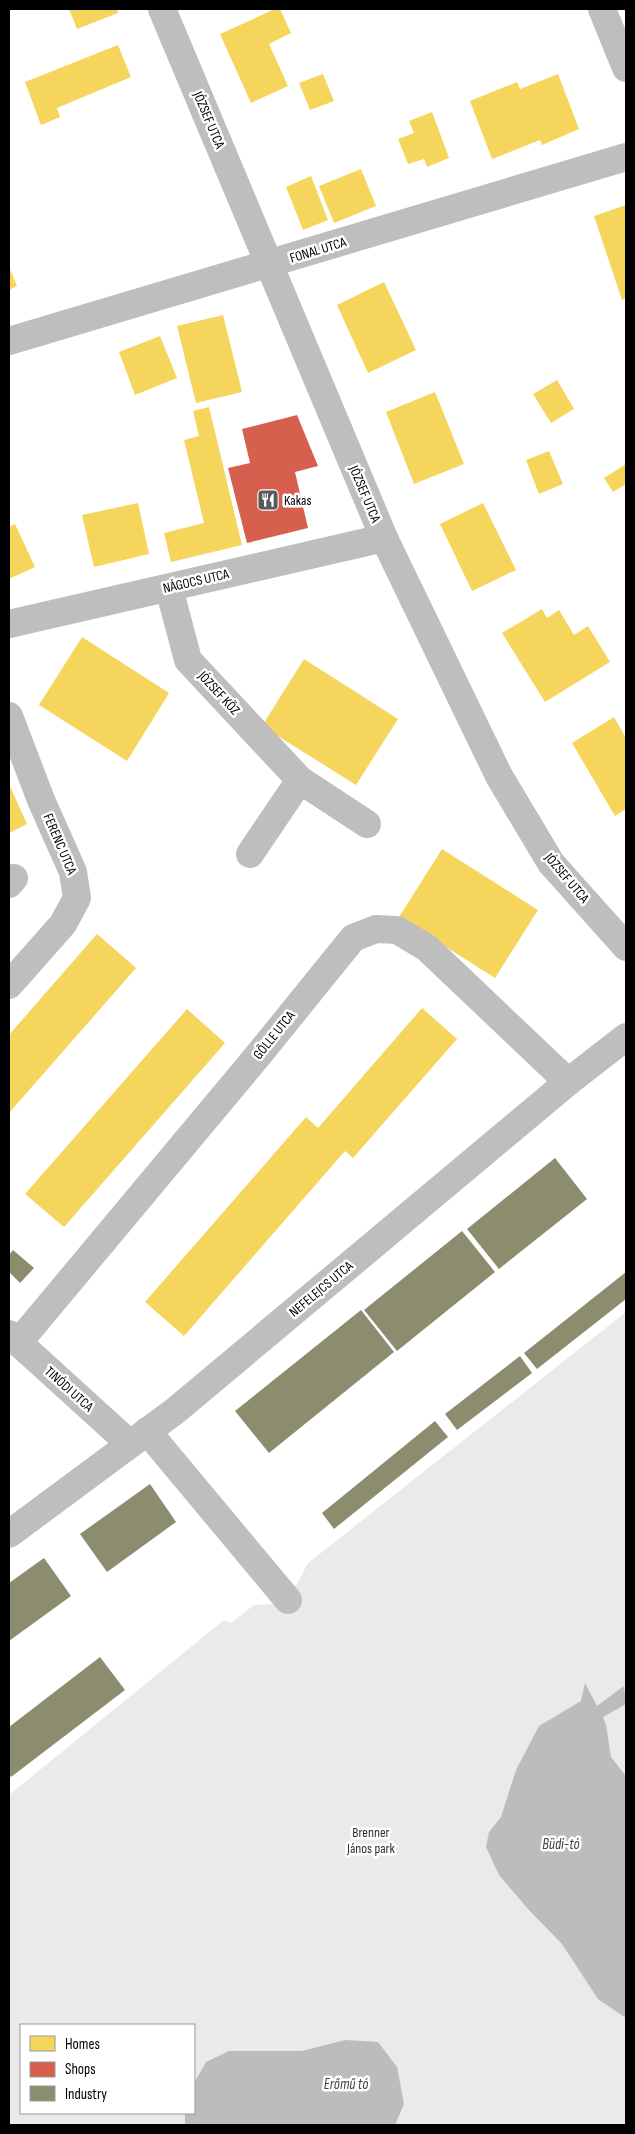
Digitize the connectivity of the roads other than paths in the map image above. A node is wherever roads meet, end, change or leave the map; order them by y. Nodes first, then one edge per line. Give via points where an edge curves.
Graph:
1 (162, 9) edge
2 (602, 9) edge
3 (626, 68) edge
4 (626, 157) edge
5 (270, 265) junction
6 (9, 341) edge
7 (384, 538) junction
8 (169, 588) junction
9 (9, 624) edge
10 (9, 716) edge
11 (300, 780) junction
12 (367, 824) dead end
13 (250, 854) dead end
14 (626, 947) edge
15 (9, 985) edge
16 (626, 1036) edge
17 (568, 1082) junction
18 (14, 1339) edge
19 (138, 1438) junction
20 (9, 1534) edge
21 (288, 1600) dead end

1 - 5 street, JÓZSEF UTCA
2 - 3 street
4 - 5 street, FONAL UTCA
5 - 6 street, FONAL UTCA
5 - 7 street, JÓZSEF UTCA
7 - 8 street, NÁGOCS UTCA
7 - 14 street, JÓZSEF UTCA via 499,776 520,812 551,863
8 - 9 street, NÁGOCS UTCA
8 - 11 street, JÓZSEF KÖZ via 188,660
10 - 15 street, FERENC UTCA via 41,800 74,872 77,898 63,924
11 - 12 street, JÓZSEF KÖZ
11 - 13 street
16 - 17 street, NEFELEJCS UTCA
17 - 18 street, GÖLLE UTCA via 427,948 397,930 376,928 353,938 260,1053
17 - 19 street, NEFELEJCS UTCA via 175,1411
18 - 19 street, TINÓDI UTCA
19 - 20 street, NEFELEJCS UTCA
19 - 21 street, TINÓDI UTCA

